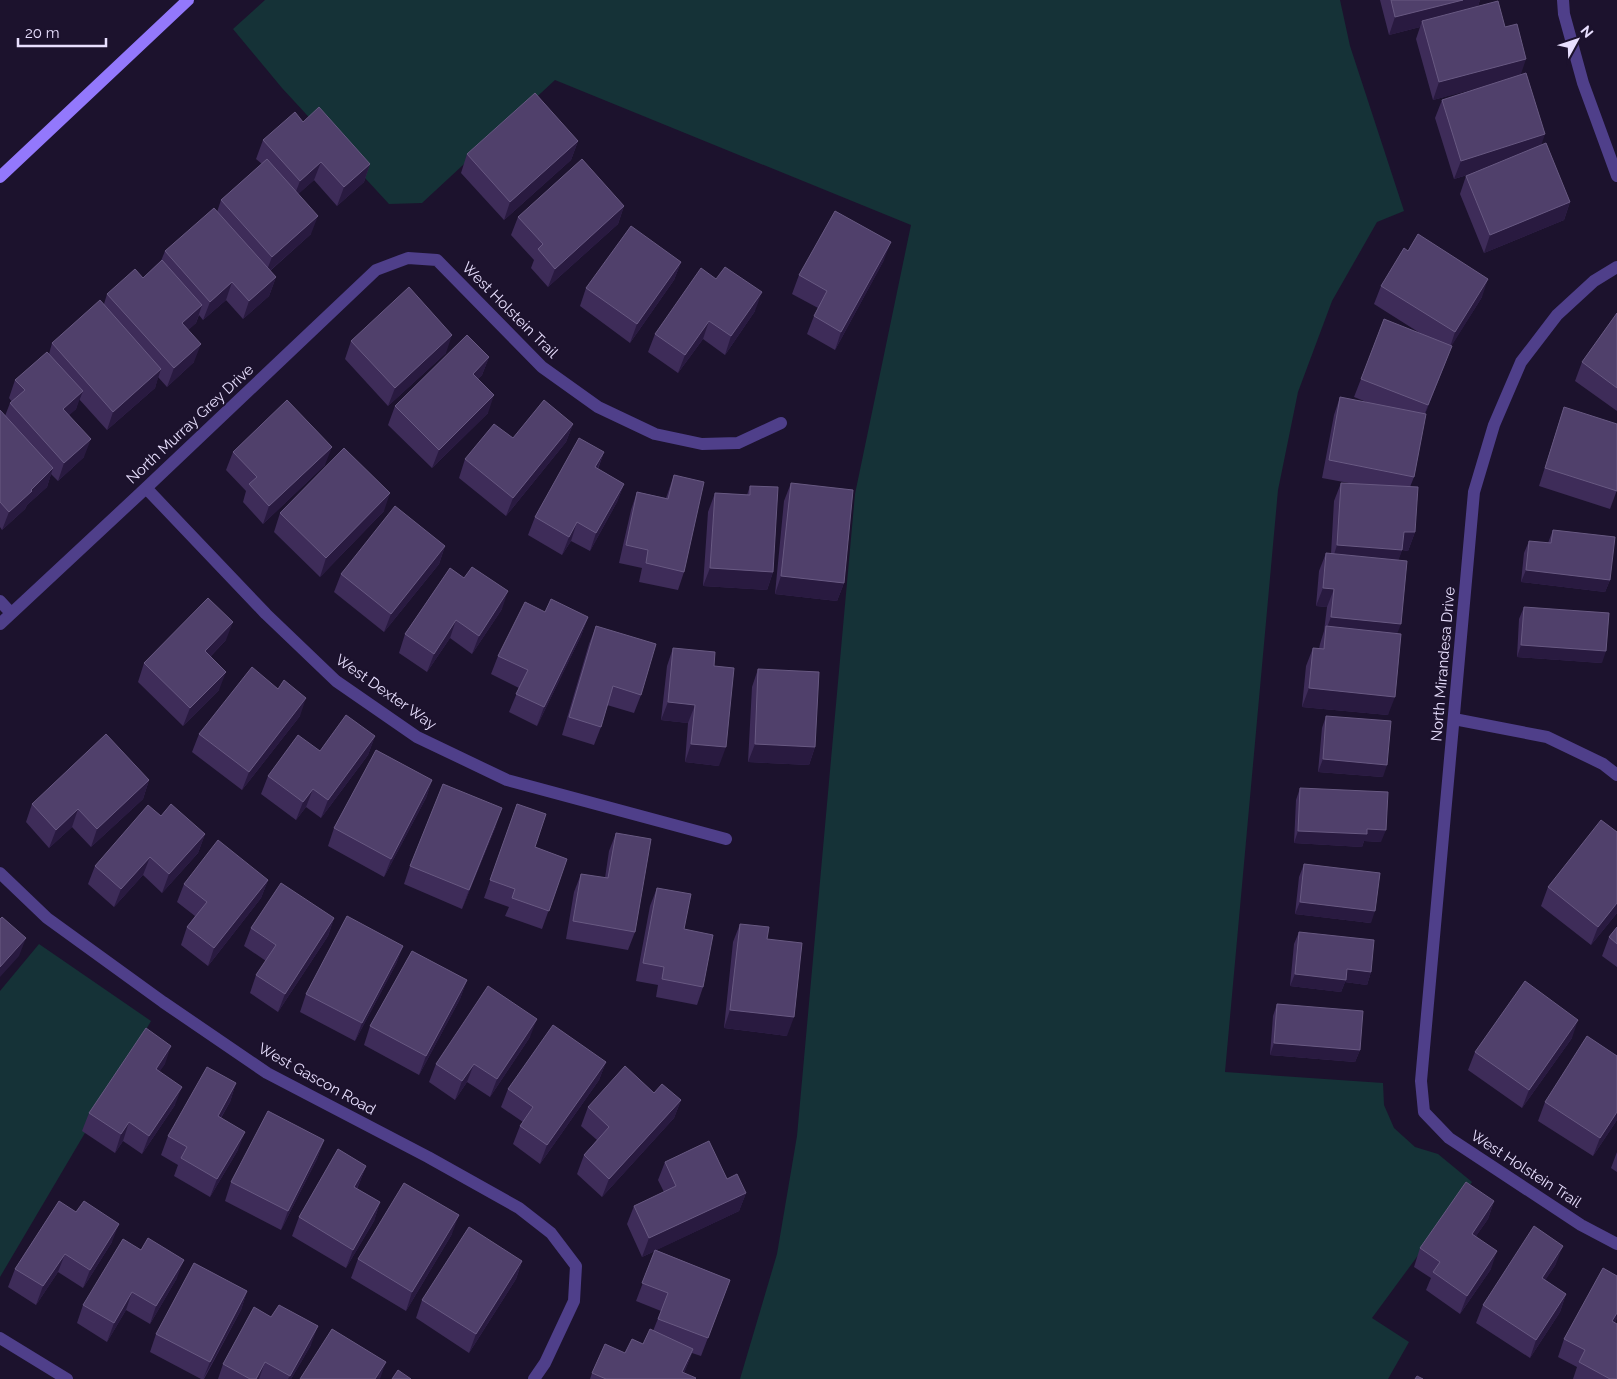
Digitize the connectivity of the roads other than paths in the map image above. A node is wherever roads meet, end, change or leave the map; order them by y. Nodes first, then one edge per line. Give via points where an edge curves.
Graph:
1 (188, 0) edge
2 (1562, 0) edge
3 (1617, 176) edge
4 (0, 177) edge
5 (408, 258) joint
6 (1617, 267) edge
7 (781, 423) dead end
8 (146, 488) junction
9 (0, 601) edge
10 (11, 613) junction
11 (0, 624) edge
12 (1454, 719) junction
13 (1617, 775) edge
14 (726, 839) dead end
15 (0, 873) edge
16 (1424, 1112) joint
17 (1617, 1244) edge
18 (0, 1338) edge
19 (67, 1379) edge
20 (534, 1379) edge

1 - 4 main road
2 - 3 street via 1583,83
5 - 7 street, West Holstein Trail via 438,260 542,368 598,407 654,434 702,444 738,443
5 - 8 street, North Murray Grey Drive via 376,270
6 - 12 street, North Mirandesa Drive via 1594,281 1557,315 1521,362 1494,424 1474,492
8 - 10 street, North Murray Grey Drive
8 - 14 street, West Dexter Way via 266,614 336,680 417,737 507,780
9 - 10 street
10 - 11 street, North Murray Grey Drive
12 - 13 street via 1547,737 1603,764
12 - 16 street, North Mirandesa Drive via 1421,1081
15 - 20 street, West Gascon Road via 46,918 268,1073 519,1208 551,1233 576,1266 574,1301
16 - 17 street, West Holstein Trail via 1449,1138 1581,1225
18 - 19 street

